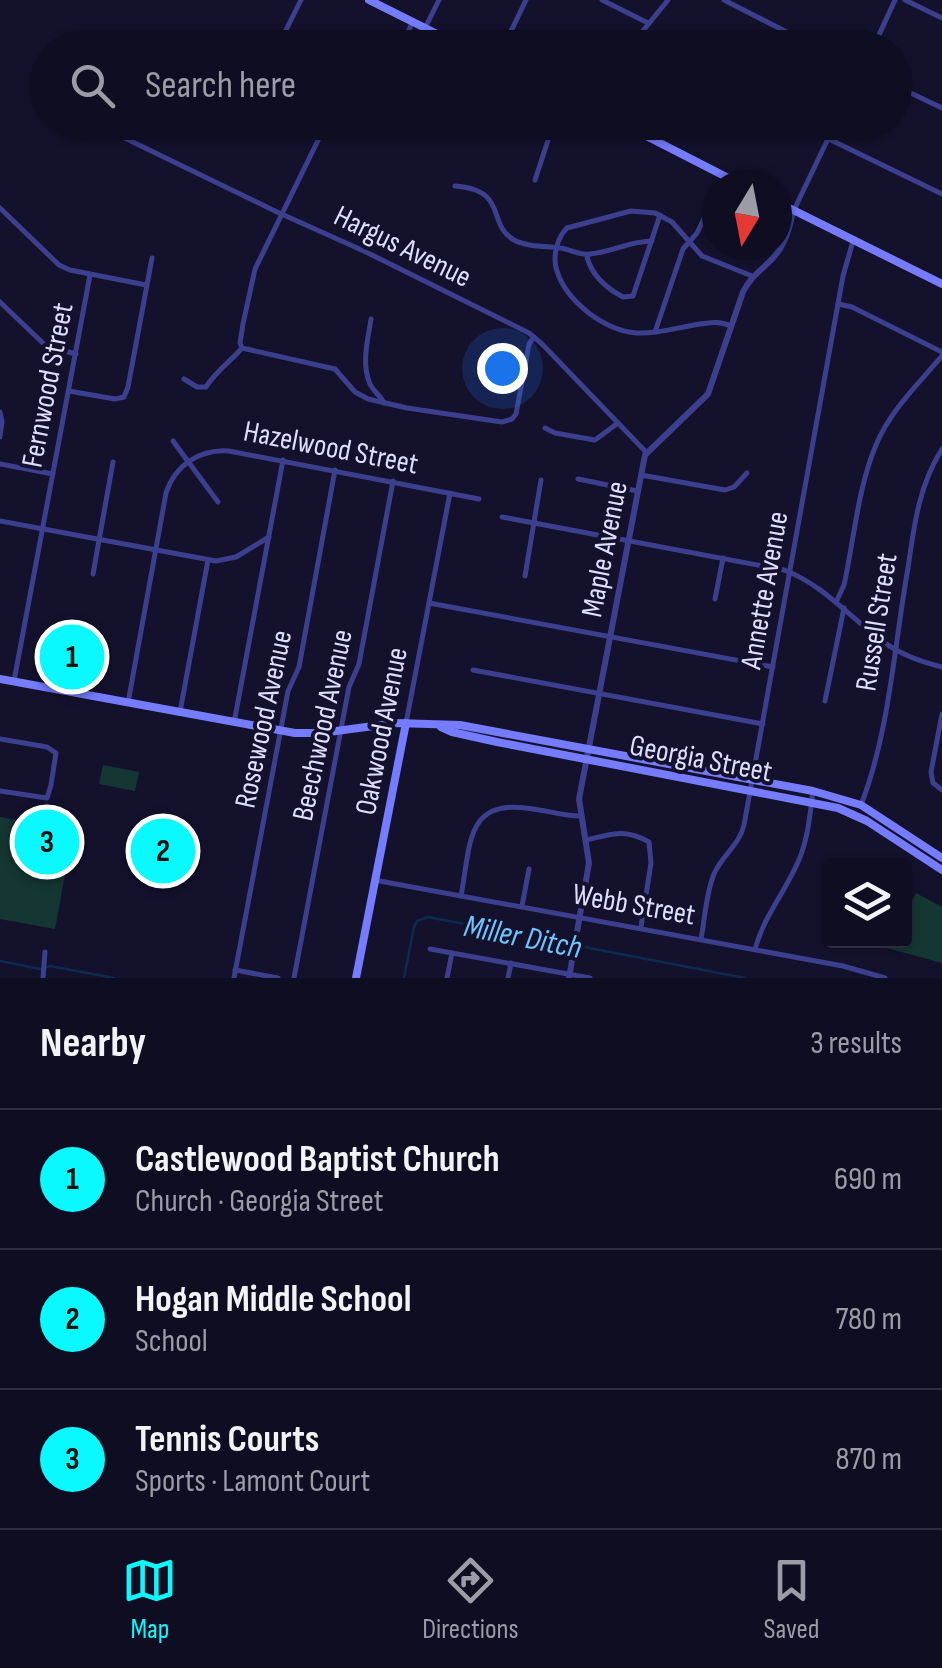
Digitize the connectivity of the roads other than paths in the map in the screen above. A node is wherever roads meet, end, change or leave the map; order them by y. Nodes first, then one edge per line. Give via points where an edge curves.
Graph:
1 (301, 0) edge
2 (369, 0) edge
3 (439, 0) edge
4 (526, 0) edge
5 (602, 0) edge
6 (668, 0) edge
7 (724, 0) edge
8 (896, 0) edge
9 (905, 0) edge
10 (942, 18) edge
11 (412, 22) junction
12 (648, 23) junction
13 (425, 28) junction
14 (284, 30) edge
15 (409, 30) edge
16 (429, 30) edge
17 (512, 30) edge
18 (642, 30) edge
19 (783, 30) edge
20 (881, 30) edge
21 (912, 94) edge
22 (942, 108) edge
23 (129, 140) edge
24 (317, 140) edge
25 (548, 140) edge
26 (654, 140) edge
27 (828, 140) edge
28 (830, 140) edge
29 (712, 170) edge
30 (535, 180) dead end
31 (455, 186) dead end
32 (942, 194) edge
33 (0, 208) edge
34 (793, 210) junction
35 (282, 214) junction
36 (660, 215) junction
37 (702, 221) edge
38 (853, 241) junction
39 (652, 242) junction
40 (689, 242) junction
41 (556, 248) junction
42 (587, 256) junction
43 (152, 258) dead end
44 (90, 275) junction
45 (752, 276) junction
46 (146, 284) junction
47 (942, 284) edge
48 (0, 302) edge
49 (838, 304) junction
50 (372, 319) dead end
51 (732, 326) junction
52 (655, 332) junction
53 (534, 336) junction
54 (241, 346) junction
55 (76, 354) junction
56 (942, 354) edge
57 (184, 378) dead end
58 (68, 391) junction
59 (384, 403) junction
60 (0, 412) edge
61 (618, 423) junction
62 (545, 428) dead end
63 (0, 437) edge
64 (173, 441) dead end
65 (942, 449) edge
66 (646, 452) junction
67 (283, 460) junction
68 (113, 462) dead end
69 (188, 462) junction
70 (0, 464) edge
71 (335, 470) junction
72 (748, 473) dead end
73 (53, 474) junction
74 (640, 475) junction
75 (578, 479) dead end
76 (541, 480) dead end
77 (393, 481) junction
78 (637, 491) junction
79 (450, 493) junction
80 (479, 498) dead end
81 (218, 502) dead end
82 (502, 516) dead end
83 (0, 521) edge
84 (534, 522) junction
85 (42, 530) junction
86 (269, 538) junction
87 (99, 540) junction
88 (628, 540) junction
89 (156, 550) junction
90 (724, 558) junction
91 (208, 560) junction
92 (790, 572) junction
93 (92, 574) dead end
94 (525, 576) dead end
95 (716, 600) dead end
96 (836, 602) junction
97 (429, 603) junction
98 (844, 608) junction
99 (610, 637) junction
100 (895, 650) junction
101 (773, 667) junction
102 (942, 667) edge
103 (473, 670) dead end
104 (0, 678) edge
105 (14, 681) junction
106 (599, 693) junction
107 (824, 701) dead end
108 (128, 703) junction
109 (180, 712) junction
110 (942, 714) edge
111 (234, 722) junction
112 (406, 723) junction
113 (763, 724) junction
114 (341, 730) junction
115 (281, 731) junction
116 (0, 739) edge
117 (588, 755) junction
118 (751, 785) junction
119 (942, 790) edge
120 (0, 791) edge
121 (813, 791) junction
122 (812, 802) junction
123 (860, 806) junction
124 (580, 816) junction
125 (586, 840) junction
126 (942, 858) edge
127 (529, 868) dead end
128 (942, 870) edge
129 (374, 880) junction
130 (462, 896) junction
131 (522, 906) junction
132 (581, 917) junction
133 (641, 928) junction
134 (701, 939) junction
135 (430, 949) dead end
136 (756, 949) junction
137 (45, 952) dead end
138 (452, 952) junction
139 (510, 964) junction
140 (235, 970) junction
141 (44, 972) edge
142 (569, 976) edge
143 (234, 978) edge
144 (278, 978) edge
145 (294, 978) edge
146 (356, 978) edge
147 (447, 978) edge
148 (508, 978) edge
149 (590, 978) edge
150 (881, 978) edge

1 - 14 street
2 - 11 main road
3 - 13 street
4 - 17 street
5 - 12 street
6 - 12 street
7 - 19 street
8 - 20 street
9 - 10 street
11 - 13 main road
11 - 15 street
12 - 18 street
13 - 16 main road
21 - 22 street
23 - 35 street, Hargus Avenue
24 - 35 street
25 - 30 street
26 - 29 main road
27 - 34 street, Maple Avenue
28 - 32 street
31 - 41 street via 490,199 511,238
33 - 44 street via 59,266
34 - 38 main road
34 - 45 street, Maple Avenue via 780,249
35 - 53 street, Hargus Avenue
35 - 54 street via 255,269
36 - 39 street
36 - 40 street
36 - 41 street via 631,210 567,228
37 - 40 street
38 - 47 main road
38 - 49 street, Annette Avenue
39 - 42 street
39 - 42 street via 629,298 598,278
40 - 45 street via 711,261
40 - 52 street
41 - 42 street
41 - 52 street via 556,271 576,302 621,331
43 - 46 street
44 - 46 street
44 - 55 street, Fernwood Street
45 - 51 street, Maple Avenue
46 - 58 street via 124,398
48 - 55 street via 46,346
49 - 56 street
49 - 92 street, Annette Avenue
50 - 59 street via 366,368
51 - 52 street via 716,321
51 - 66 street, Maple Avenue via 708,394
53 - 59 street via 514,418 497,422
53 - 61 street, Hargus Avenue
54 - 57 street via 206,387
54 - 59 street via 335,369 354,392
55 - 58 street, Fernwood Street
56 - 96 street via 877,442
58 - 73 street, Fernwood Street
60 - 63 street
61 - 62 street via 595,440
61 - 66 street, Hargus Avenue
64 - 69 street
65 - 100 street, Russell Street via 916,516
66 - 74 street, Maple Avenue
67 - 69 street, Hazelwood Street via 219,450
67 - 71 street, Hazelwood Street
67 - 86 street
68 - 87 street
69 - 81 street
69 - 89 street via 169,483
70 - 73 street
71 - 77 street, Hazelwood Street
71 - 115 street, Rosewood Avenue via 300,667
72 - 74 street via 724,490
73 - 85 street, Fernwood Street
74 - 78 street, Maple Avenue
75 - 78 street
76 - 84 street
77 - 79 street, Hazelwood Street
77 - 114 street, Beechwood Avenue
78 - 88 street, Maple Avenue
79 - 80 street, Hazelwood Street
79 - 97 street, Oakwood Avenue
82 - 84 street
83 - 85 street
84 - 88 street
84 - 94 street
85 - 87 street
85 - 105 street, Fernwood Street
86 - 91 street via 236,557
86 - 111 street
87 - 89 street
87 - 93 street
88 - 90 street
88 - 99 street, Maple Avenue
89 - 91 street
89 - 108 street
90 - 92 street
90 - 95 street
91 - 109 street
92 - 96 street
92 - 101 street, Annette Avenue
96 - 98 street
97 - 99 street
97 - 112 street, Oakwood Avenue
98 - 100 street
98 - 107 street
99 - 101 street
99 - 106 street, Maple Avenue
100 - 102 street
100 - 123 street, Russell Street
101 - 113 street, Annette Avenue
103 - 106 street
104 - 105 main road, Georgia Street
105 - 108 main road, Georgia Street
106 - 113 street
106 - 117 street, Maple Avenue
108 - 109 main road, Georgia Street
109 - 111 main road, Georgia Street
110 - 119 street via 932,772
111 - 115 main road, Georgia Street
112 - 114 main road, Georgia Street
112 - 117 main road, Georgia Street via 460,725
112 - 129 main road, Oakwood Avenue
113 - 118 street, Annette Avenue
114 - 115 main road, Georgia Street
114 - 145 street, Beechwood Avenue
115 - 140 street, Rosewood Avenue
116 - 120 street via 56,754 47,798
117 - 118 main road, Georgia Street
117 - 124 street, Maple Avenue
118 - 121 main road, Georgia Street
118 - 122 main road, Georgia Street
118 - 134 street, Annette Avenue via 742,835 714,873
121 - 122 street
121 - 123 main road, Georgia Street
122 - 128 main road, Georgia Street via 855,815
122 - 136 street via 802,852
123 - 126 main road, Georgia Street
124 - 125 street, Maple Avenue
124 - 130 street via 510,806 488,812 473,837
125 - 132 street, Maple Avenue
125 - 133 street via 625,832 649,842
127 - 131 street
129 - 130 street, Webb Street
129 - 146 main road, Oakwood Avenue
130 - 131 street, Webb Street
131 - 132 street, Webb Street
132 - 133 street, Webb Street
132 - 142 street, Maple Avenue
133 - 134 street, Webb Street
134 - 136 street, Webb Street
135 - 138 street
136 - 150 street, Webb Street
137 - 141 street
138 - 139 street
138 - 147 street
139 - 142 street
139 - 148 street
140 - 143 street, Rosewood Avenue
140 - 144 street
142 - 149 street

